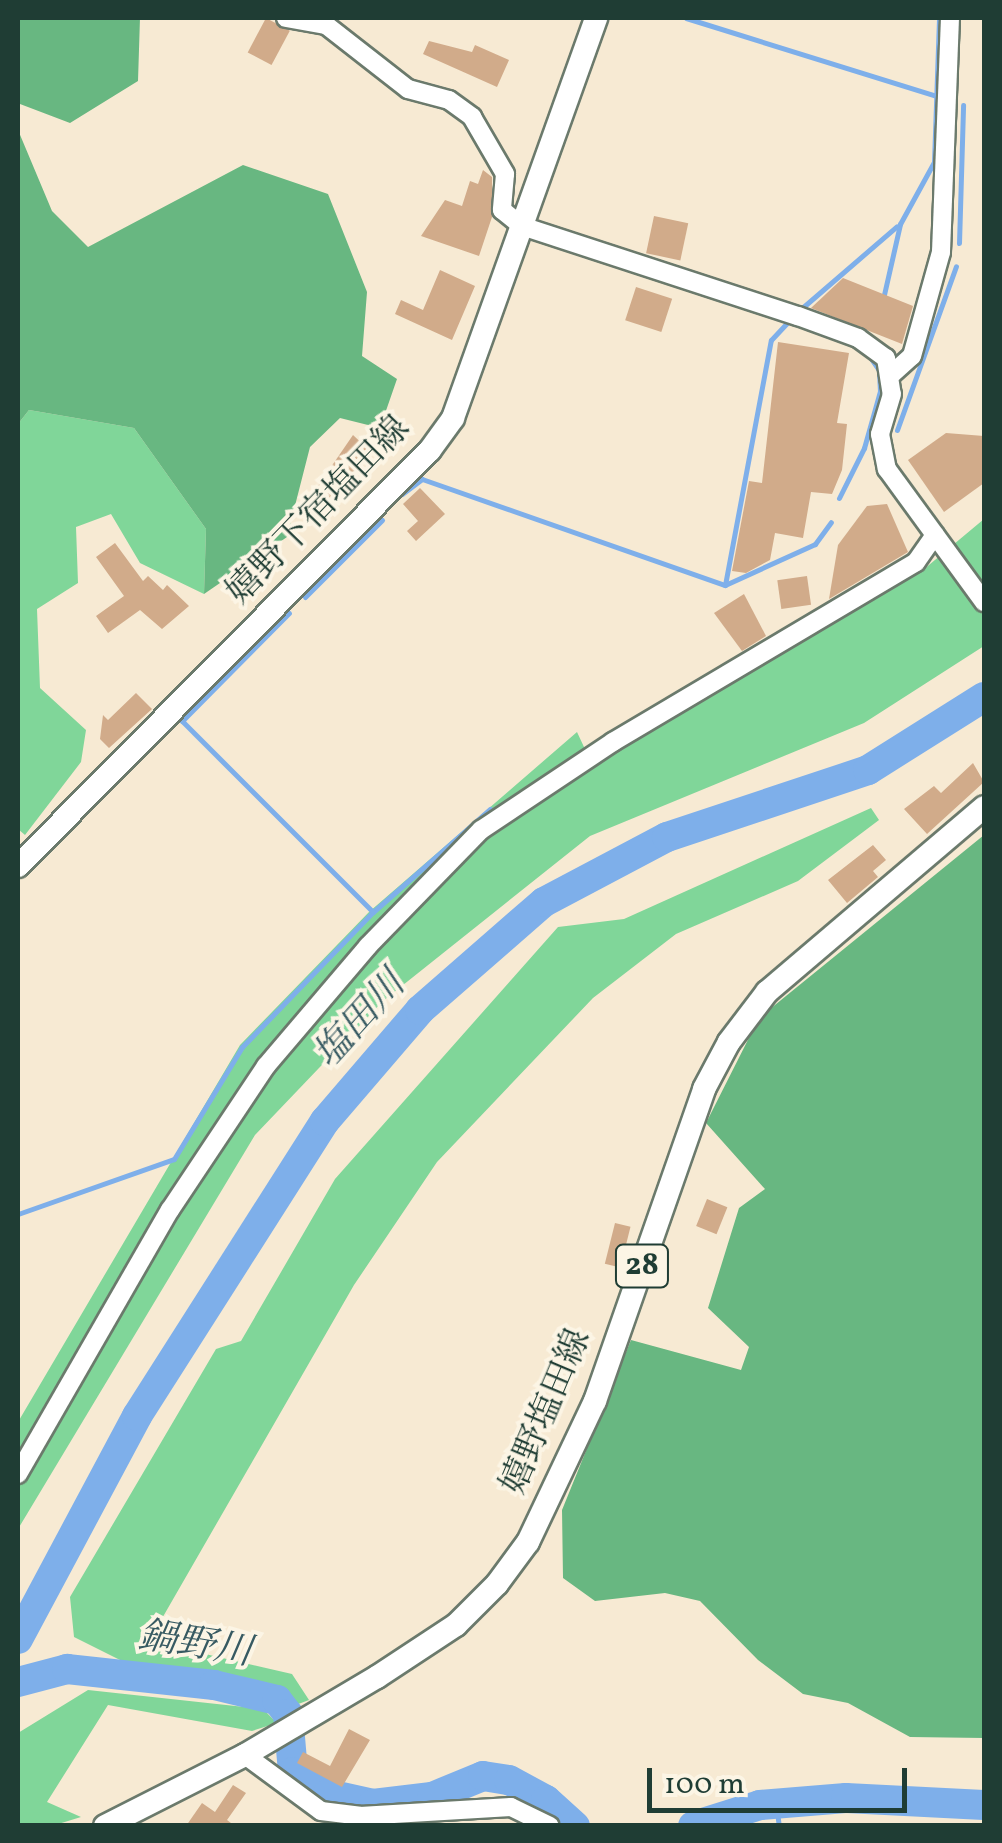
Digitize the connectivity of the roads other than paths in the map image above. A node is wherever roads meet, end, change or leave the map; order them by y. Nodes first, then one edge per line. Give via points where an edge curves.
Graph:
1 (286, 18) edge
2 (596, 18) edge
3 (950, 18) edge
4 (522, 226) junction
5 (894, 372) junction
6 (938, 539) junction
7 (984, 602) edge
8 (984, 807) edge
9 (27, 850) edge
10 (18, 866) edge
11 (18, 1474) edge
12 (246, 1755) junction
13 (105, 1826) edge
14 (550, 1826) edge

1 - 4 street via 326,25 408,88 449,100 472,116 505,174 502,210
2 - 4 main road, 嬉野下宿塩田線
3 - 5 street via 941,252 912,356
4 - 5 street via 858,338
4 - 9 main road, 嬉野下宿塩田線 via 465,388 430,450
5 - 6 street via 880,451
6 - 7 street
6 - 11 street via 916,562 613,742 482,830 368,946 266,1066 170,1210
8 - 12 main road, 嬉野塩田線 / 28 via 767,992 729,1042 704,1089 595,1401 528,1542 456,1625
9 - 10 main road, 嬉野下宿塩田線
12 - 13 main road, 嬉野塩田線 / 28
12 - 14 street via 321,1811 360,1816 511,1807

